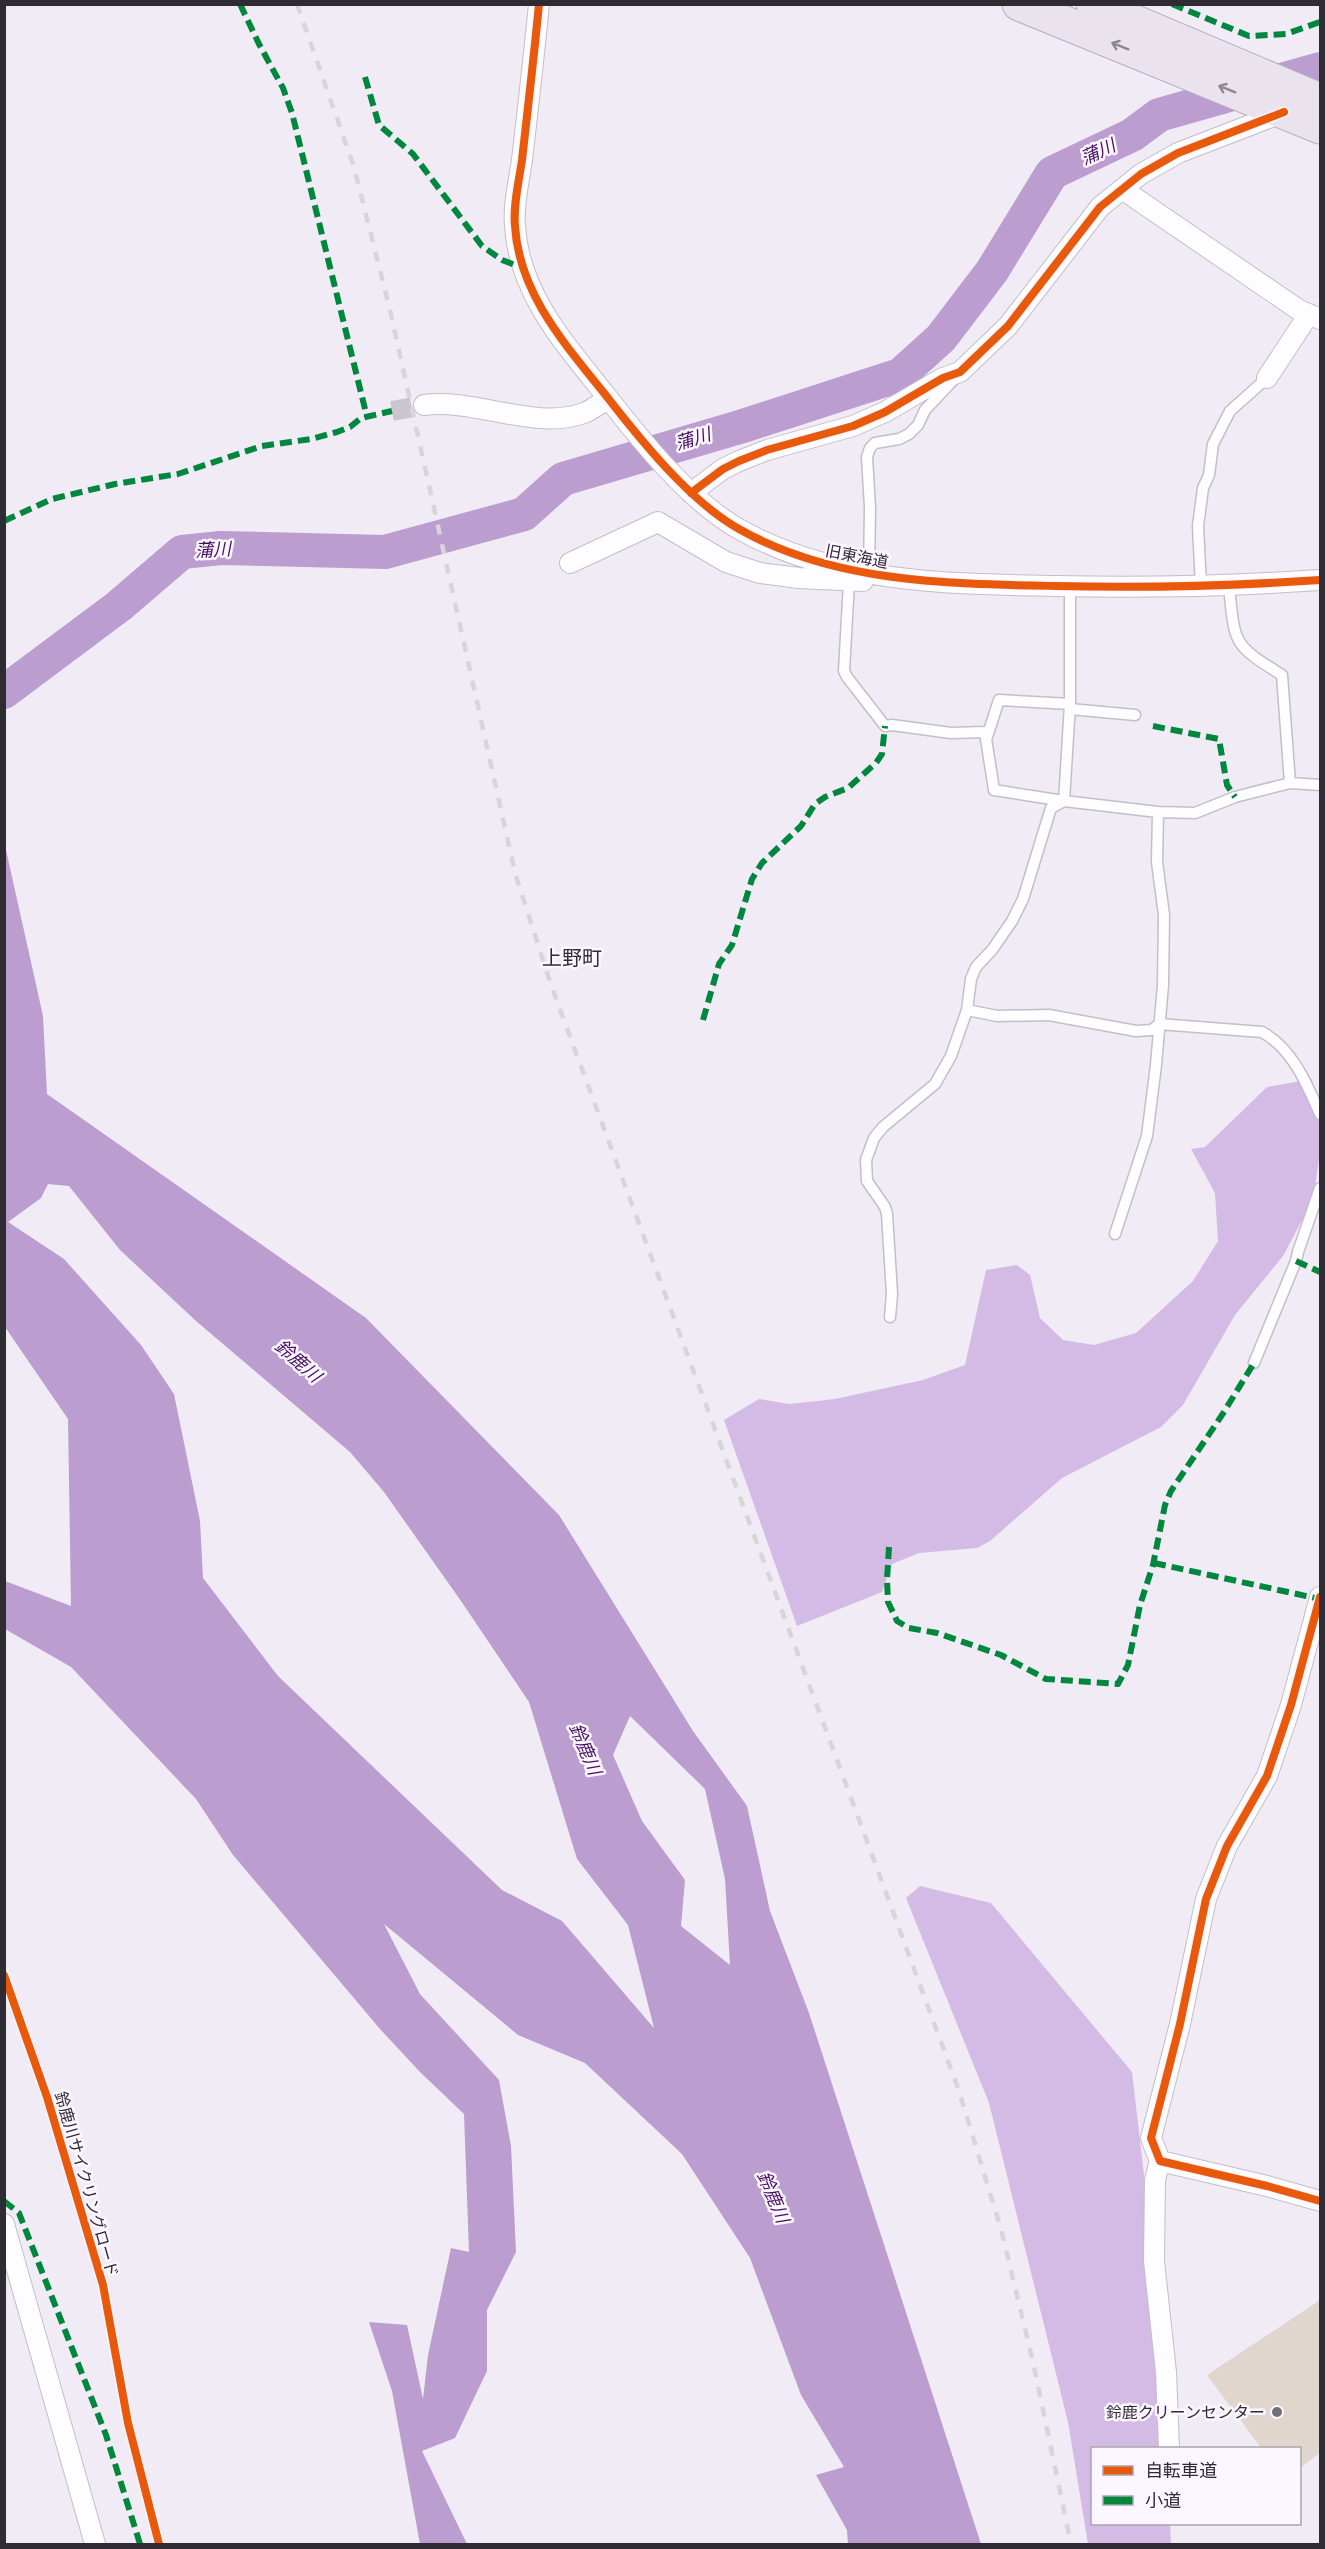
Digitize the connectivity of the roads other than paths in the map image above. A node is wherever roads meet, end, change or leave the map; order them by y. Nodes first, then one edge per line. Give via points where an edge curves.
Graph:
1 (539, 4) edge
2 (1019, 4) edge
3 (1097, 5) edge
4 (1318, 108) edge
5 (1282, 111) junction
6 (1122, 189) junction
7 (1315, 317) edge
8 (960, 372) junction
9 (1267, 378) joint
10 (608, 399) junction
11 (424, 405) tunnel mouth
12 (687, 489) junction
13 (570, 563) dead end
14 (869, 573) junction
15 (908, 580) junction
16 (1320, 580) edge
17 (849, 582) junction
18 (1070, 587) junction
19 (1200, 587) junction
20 (1229, 587) junction
21 (1070, 707) junction
22 (1135, 715) dead end
23 (986, 741) junction
24 (1290, 783) junction
25 (1320, 785) edge
26 (1064, 801) junction
27 (1158, 812) junction
28 (967, 1010) junction
29 (1160, 1024) junction
30 (1320, 1114) edge
31 (1320, 1188) edge
32 (1116, 1234) dead end
33 (890, 1317) dead end
34 (1254, 1363) dead end
35 (1320, 1597) edge
36 (1317, 1622) edge
37 (1160, 2161) junction
38 (1320, 2201) edge
39 (4, 2224) edge
40 (1169, 2447) edge
41 (95, 2544) edge

1 - 10 street, 旧東海道 via 514,225 523,268 540,310
5 -> 2 highway
3 - 4 highway via 1209,53
4 - 5 highway
5 - 6 street via 1178,153
6 - 7 street
6 - 8 street via 1100,207 1008,326
7 - 9 street
8 - 12 street via 853,426 767,450 723,468
8 - 14 lane via 909,434 875,442 870,448
9 - 19 lane via 1230,411 1213,444 1198,526
10 - 11 street via 583,413 546,418 451,404
10 - 12 street, 旧東海道
12 - 14 street, 旧東海道 via 736,528 782,551 805,560
13 - 17 street via 658,522 737,566 760,573
14 - 15 street, 旧東海道
15 - 17 street
15 - 18 street, 旧東海道
16 - 20 street, 旧東海道
17 - 23 lane via 844,671 885,726 951,733 985,732
18 - 19 street, 旧東海道
18 - 21 lane
19 - 20 street, 旧東海道
20 - 24 lane via 1234,633 1242,649 1282,675
21 - 22 lane
21 - 23 lane via 999,700
21 - 26 lane
23 - 26 lane via 994,790
24 - 25 lane
24 - 27 lane via 1235,797 1196,813
26 - 27 lane
26 - 28 lane via 1051,808 1026,891 1012,921 976,967
27 - 29 lane via 1157,862 1164,915
28 - 29 lane via 997,1016 1049,1015 1136,1031 1152,1030
28 - 33 lane via 951,1056 936,1084 884,1127 874,1138 866,1160 867,1181 885,1207 892,1294
29 - 30 lane via 1262,1032 1273,1038 1308,1086
29 - 32 lane via 1147,1136
31 - 34 lane via 1296,1261
35 - 36 street
36 - 37 street via 1267,1776 1227,1846 1206,1899 1151,2138
37 - 38 street
37 - 40 street via 1155,2180 1154,2261 1166,2372
39 - 41 street

